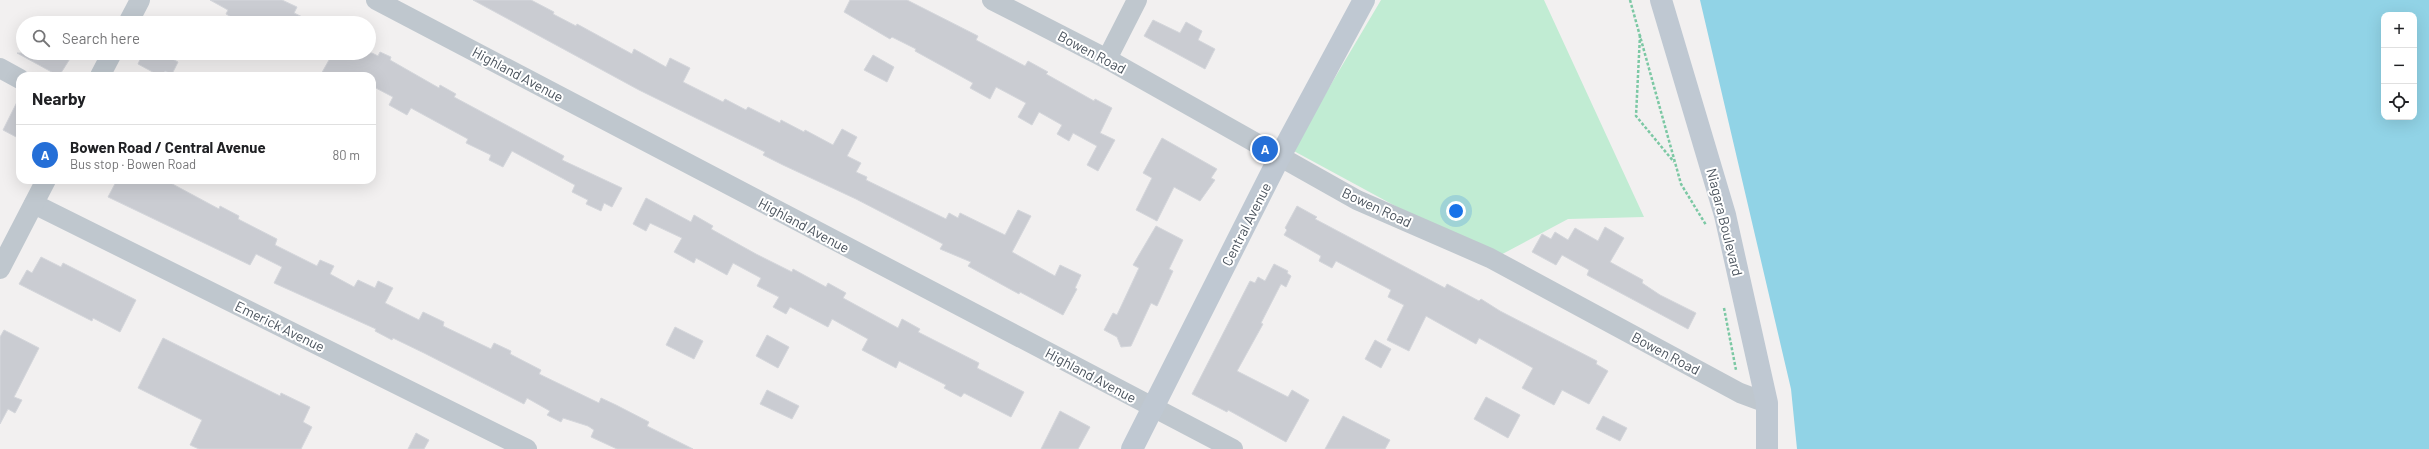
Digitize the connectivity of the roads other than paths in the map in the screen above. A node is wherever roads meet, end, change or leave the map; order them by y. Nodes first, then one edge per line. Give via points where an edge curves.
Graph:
1 (140, 0) edge
2 (376, 0) edge
3 (992, 0) edge
4 (1137, 0) edge
5 (1364, 0) edge
6 (1661, 0) edge
7 (132, 16) edge
8 (1107, 59) junction
9 (108, 60) edge
10 (0, 68) edge
11 (102, 72) edge
12 (16, 77) edge
13 (1280, 158) junction
14 (44, 184) edge
15 (34, 204) junction
16 (0, 269) edge
17 (1767, 403) junction
18 (1153, 408) junction
19 (527, 449) edge
20 (1132, 449) edge
21 (1233, 449) edge
22 (1767, 449) edge

1 - 7 street
2 - 18 street, Highland Avenue
3 - 8 street, Bowen Road
4 - 8 street
5 - 13 main road, Central Avenue
6 - 17 main road, Niagara Boulevard via 1725,215
8 - 13 street, Bowen Road
9 - 11 street
10 - 12 street
13 - 17 street, Bowen Road via 1357,200 1490,258 1740,393
13 - 18 main road, Central Avenue
14 - 15 street
15 - 16 street
15 - 19 street, Emerick Avenue
17 - 22 main road, Niagara Boulevard
18 - 20 main road, Central Avenue
18 - 21 street, Highland Avenue

